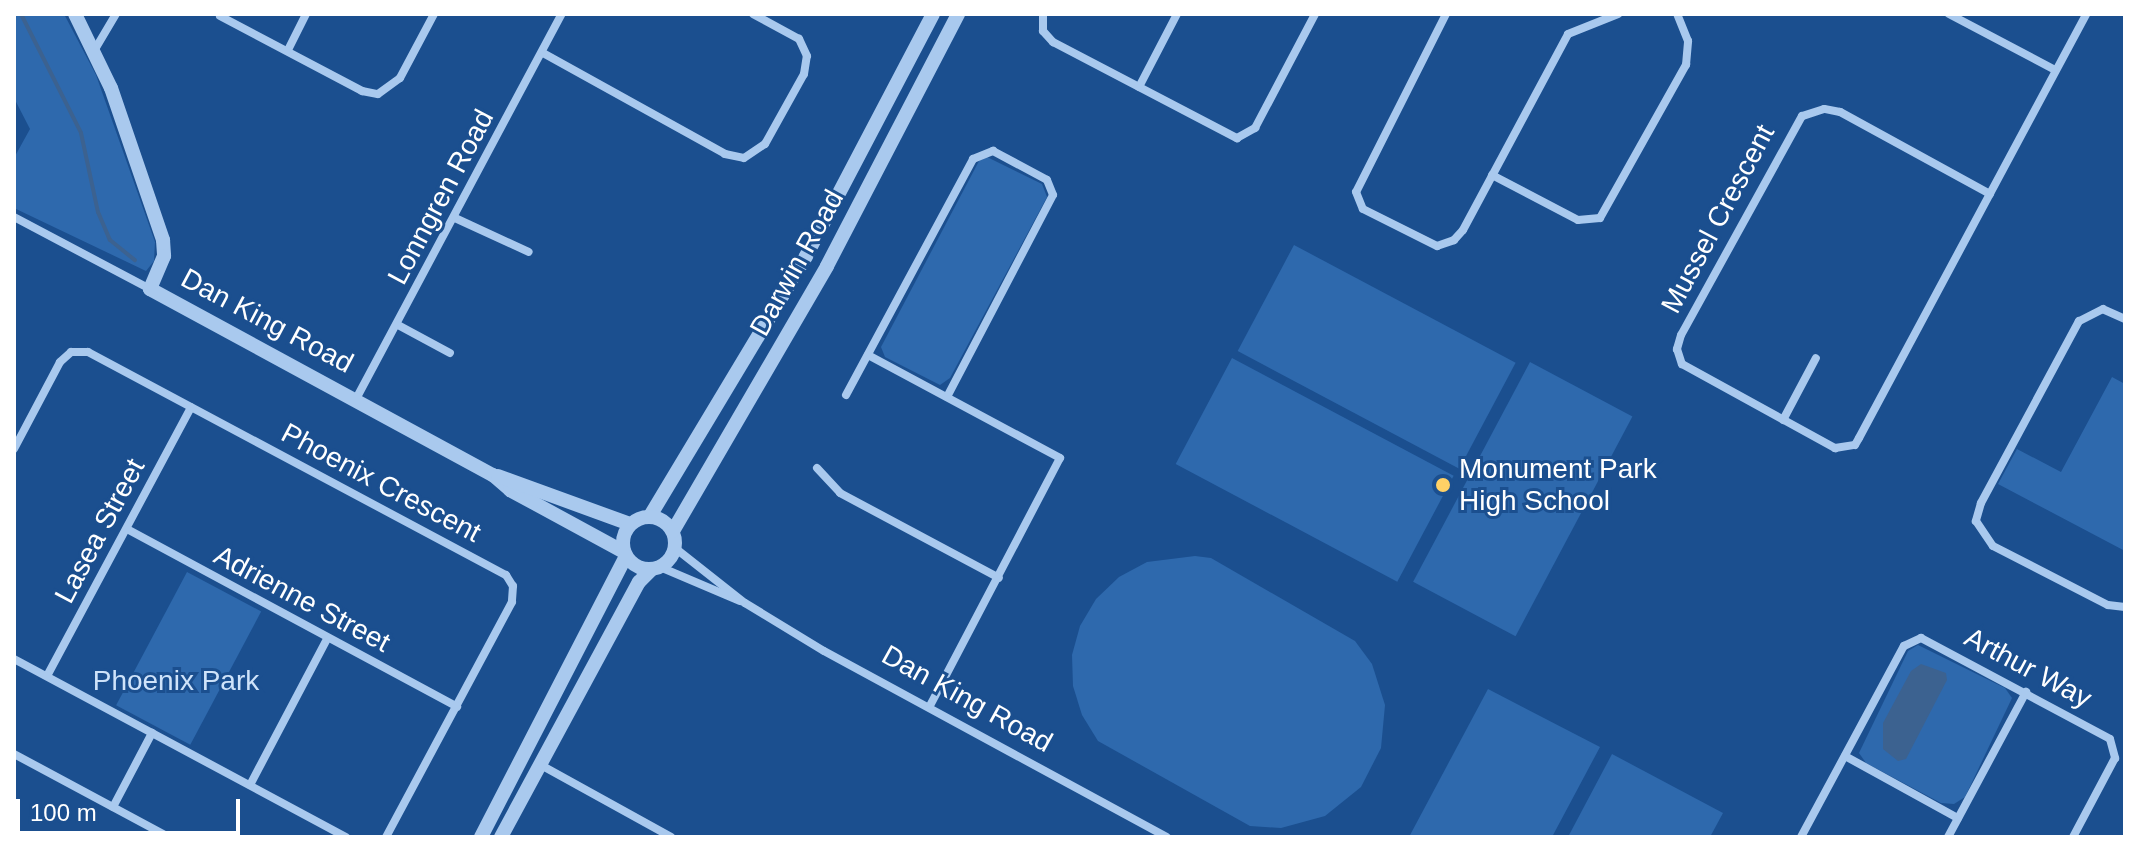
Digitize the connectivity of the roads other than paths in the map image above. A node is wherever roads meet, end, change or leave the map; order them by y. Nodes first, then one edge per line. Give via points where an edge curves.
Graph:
1 (75, 14) edge
2 (116, 14) edge
3 (306, 14) edge
4 (434, 14) edge
5 (562, 14) edge
6 (753, 14) edge
7 (933, 14) edge
8 (958, 14) edge
9 (1043, 14) edge
10 (1177, 14) edge
11 (1315, 14) edge
12 (1446, 14) edge
13 (1618, 14) edge
14 (1677, 14) edge
15 (1949, 14) edge
16 (2086, 14) edge
17 (220, 16) edge
18 (288, 50) junction
19 (94, 51) junction
20 (543, 53) junction
21 (2055, 70) junction
22 (1139, 87) junction
23 (1492, 175) junction
24 (1990, 194) junction
25 (14, 217) edge
26 (455, 218) junction
27 (529, 252) dead end
28 (150, 289) junction
29 (2125, 319) edge
30 (398, 325) junction
31 (450, 353) dead end
32 (868, 355) junction
33 (1816, 358) dead end
34 (846, 395) dead end
35 (947, 397) junction
36 (356, 399) junction
37 (191, 407) junction
38 (1783, 420) junction
39 (14, 449) edge
40 (817, 468) dead end
41 (493, 475) junction
42 (650, 516) junction
43 (630, 524) junction
44 (127, 529) junction
45 (673, 531) junction
46 (675, 548) junction
47 (625, 554) junction
48 (656, 568) junction
49 (999, 578) junction
50 (745, 603) junction
51 (2125, 607) edge
52 (327, 639) junction
53 (14, 659) edge
54 (47, 676) junction
55 (2026, 692) junction
56 (457, 707) junction
57 (929, 707) junction
58 (152, 733) junction
59 (14, 754) edge
60 (1845, 756) junction
61 (539, 764) junction
62 (250, 785) junction
63 (113, 807) junction
64 (1958, 818) junction
65 (169, 837) edge
66 (346, 837) edge
67 (386, 837) edge
68 (481, 837) edge
69 (501, 837) edge
70 (671, 837) edge
71 (1167, 837) edge
72 (1801, 837) edge
73 (1948, 837) edge
74 (2073, 837) edge

1 - 19 street
2 - 19 street
3 - 18 street
4 - 18 street via 400,78 378,94 362,91
5 - 20 street, Lonngren Road
6 - 20 street via 799,39 807,56 804,74 765,144 744,158 725,154
7 - 42 street, Darwin Road via 806,256
8 - 45 street, Darwin Road via 815,288
9 - 22 street via 1043,31 1053,42
10 - 22 street
11 - 22 street via 1255,128 1242,136 1229,136
12 - 23 street via 1361,173 1357,198 1363,209 1426,244 1447,244 1463,230
13 - 23 street via 1568,34
14 - 23 street via 1688,41 1686,65 1600,218 1578,220
15 - 21 street
16 - 21 street, Mussel Crescent
17 - 18 street
19 - 28 street via 163,240 164,256
20 - 26 street, Lonngren Road
21 - 24 street, Mussel Crescent
24 - 38 street, Mussel Crescent via 1855,445 1835,448
24 - 38 street, Mussel Crescent via 1840,112 1816,110 1797,120 1677,349 1686,368
25 - 28 street, Dan King Road
26 - 27 street
26 - 30 street, Lonngren Road
28 - 36 street, Dan King Road
29 - 51 street via 2103,309 2079,321 1976,521 1993,546 2108,605
30 - 31 street
30 - 36 street, Lonngren Road
32 - 34 street
32 - 35 street
32 - 35 street via 973,159 998,152 1047,180 1052,200
33 - 38 street
35 - 49 street via 1060,458
36 - 41 street, Dan King Road
37 - 39 street, Phoenix Crescent via 101,356 71,352 60,362
37 - 44 street, Lasea Street
37 - 56 street, Phoenix Crescent via 506,575 513,586 512,602
40 - 49 street via 840,493
41 - 43 street, Dan King Road
41 - 47 street, Dan King Road via 510,490
42 - 43 street
42 - 45 street
43 - 47 street
44 - 52 street, Adrienne Street
44 - 54 street, Lasea Street
45 - 46 street
46 - 48 street
46 - 50 street, Dan King Road
47 - 48 street via 636,566
47 - 68 street
48 - 50 street, Dan King Road
48 - 61 street via 639,582
49 - 57 street
50 - 57 street, Dan King Road
52 - 56 street, Adrienne Street
52 - 62 street
53 - 54 street
54 - 58 street
55 - 60 street, Arthur Way via 1926,638 1911,640
55 - 64 street
55 - 74 street, Arthur Way via 2107,736 2115,747 2115,758
56 - 67 street, Phoenix Crescent
57 - 71 street, Dan King Road
58 - 62 street
58 - 63 street
59 - 63 street
60 - 64 street
60 - 72 street
61 - 69 street
61 - 70 street
62 - 66 street
63 - 65 street
64 - 73 street

